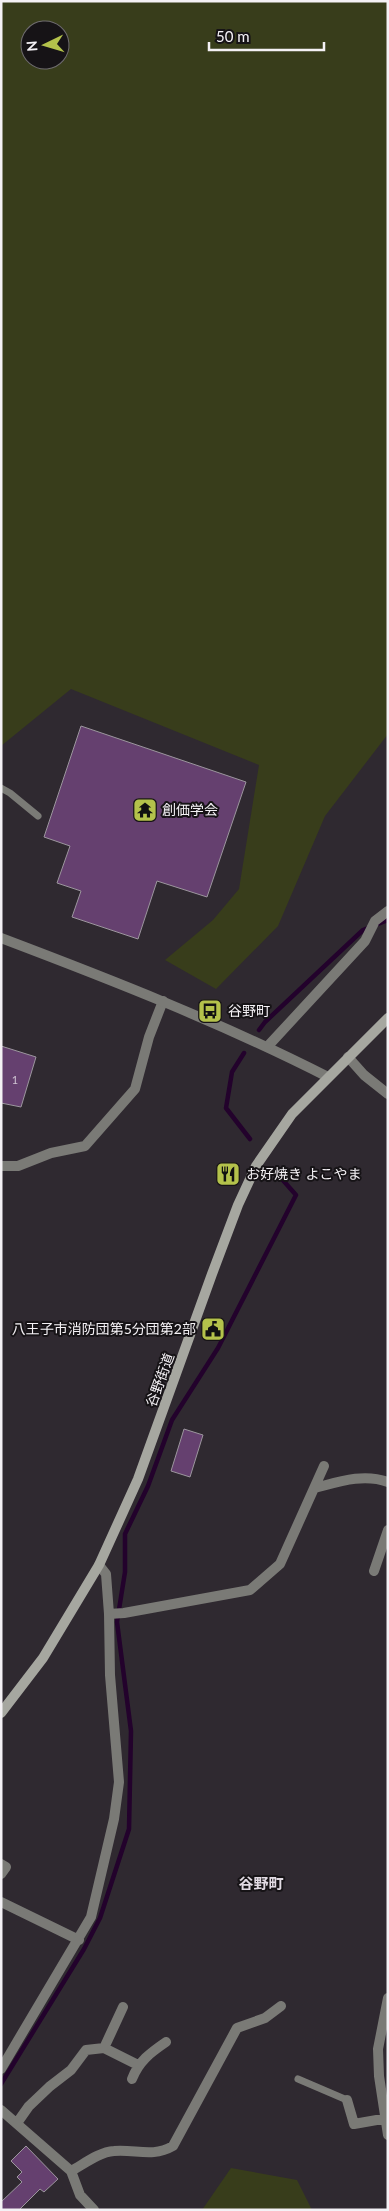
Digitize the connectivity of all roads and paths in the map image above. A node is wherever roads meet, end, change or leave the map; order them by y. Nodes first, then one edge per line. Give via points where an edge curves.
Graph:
1 (1, 788) edge
2 (38, 816) dead end
3 (388, 911) edge
4 (1, 938) edge
5 (163, 1001) junction
6 (388, 1018) edge
7 (268, 1046) junction
8 (348, 1057) junction
9 (328, 1077) junction
10 (388, 1094) edge
11 (1, 1166) edge
12 (324, 1466) dead end
13 (388, 1482) edge
14 (314, 1488) junction
15 (388, 1530) edge
16 (99, 1565) junction
17 (374, 1571) dead end
18 (111, 1614) junction
19 (1, 1713) edge
20 (1, 1864) edge
21 (1, 1874) edge
22 (1, 1902) edge
23 (79, 1940) junction
24 (388, 1998) edge
25 (280, 2006) dead end
26 (123, 2007) dead end
27 (166, 2042) dead end
28 (104, 2048) junction
29 (383, 2048) edge
30 (138, 2065) junction
31 (1, 2069) edge
32 (132, 2079) dead end
33 (298, 2080) dead end
34 (347, 2100) joint
35 (1, 2110) edge
36 (386, 2119) edge
37 (17, 2123) junction
38 (388, 2135) edge
39 (71, 2171) junction
40 (94, 2210) edge

1 - 2 lane
3 - 7 street via 376,921 365,941
4 - 5 street
5 - 7 street
5 - 11 street via 135,1089 85,1146 51,1153 18,1166
6 - 8 main road, 谷野街道
7 - 9 street
8 - 9 main road, 谷野街道
8 - 10 street
9 - 16 main road, 谷野街道 via 292,1114 247,1184 138,1479
12 - 14 street
13 - 14 street via 354,1478
14 - 18 street via 280,1564 250,1590
15 - 17 street
16 - 18 street via 106,1574
16 - 19 main road, 谷野街道 via 43,1658
18 - 23 street via 110,1675 119,1782 114,1819 91,1917
20 - 21 street via 6,1867
22 - 23 street
23 - 31 street
24 - 29 street
25 - 39 street via 266,2018 237,2028 173,2146 157,2153 103,2153
26 - 28 street
27 - 30 street
28 - 30 street
28 - 37 street via 86,2050 71,2070 29,2106
29 - 36 street via 379,2076
30 - 32 street
33 - 34 lane
34 - 36 street via 354,2124
35 - 37 street
36 - 38 street
37 - 39 street
39 - 40 street via 80,2194

